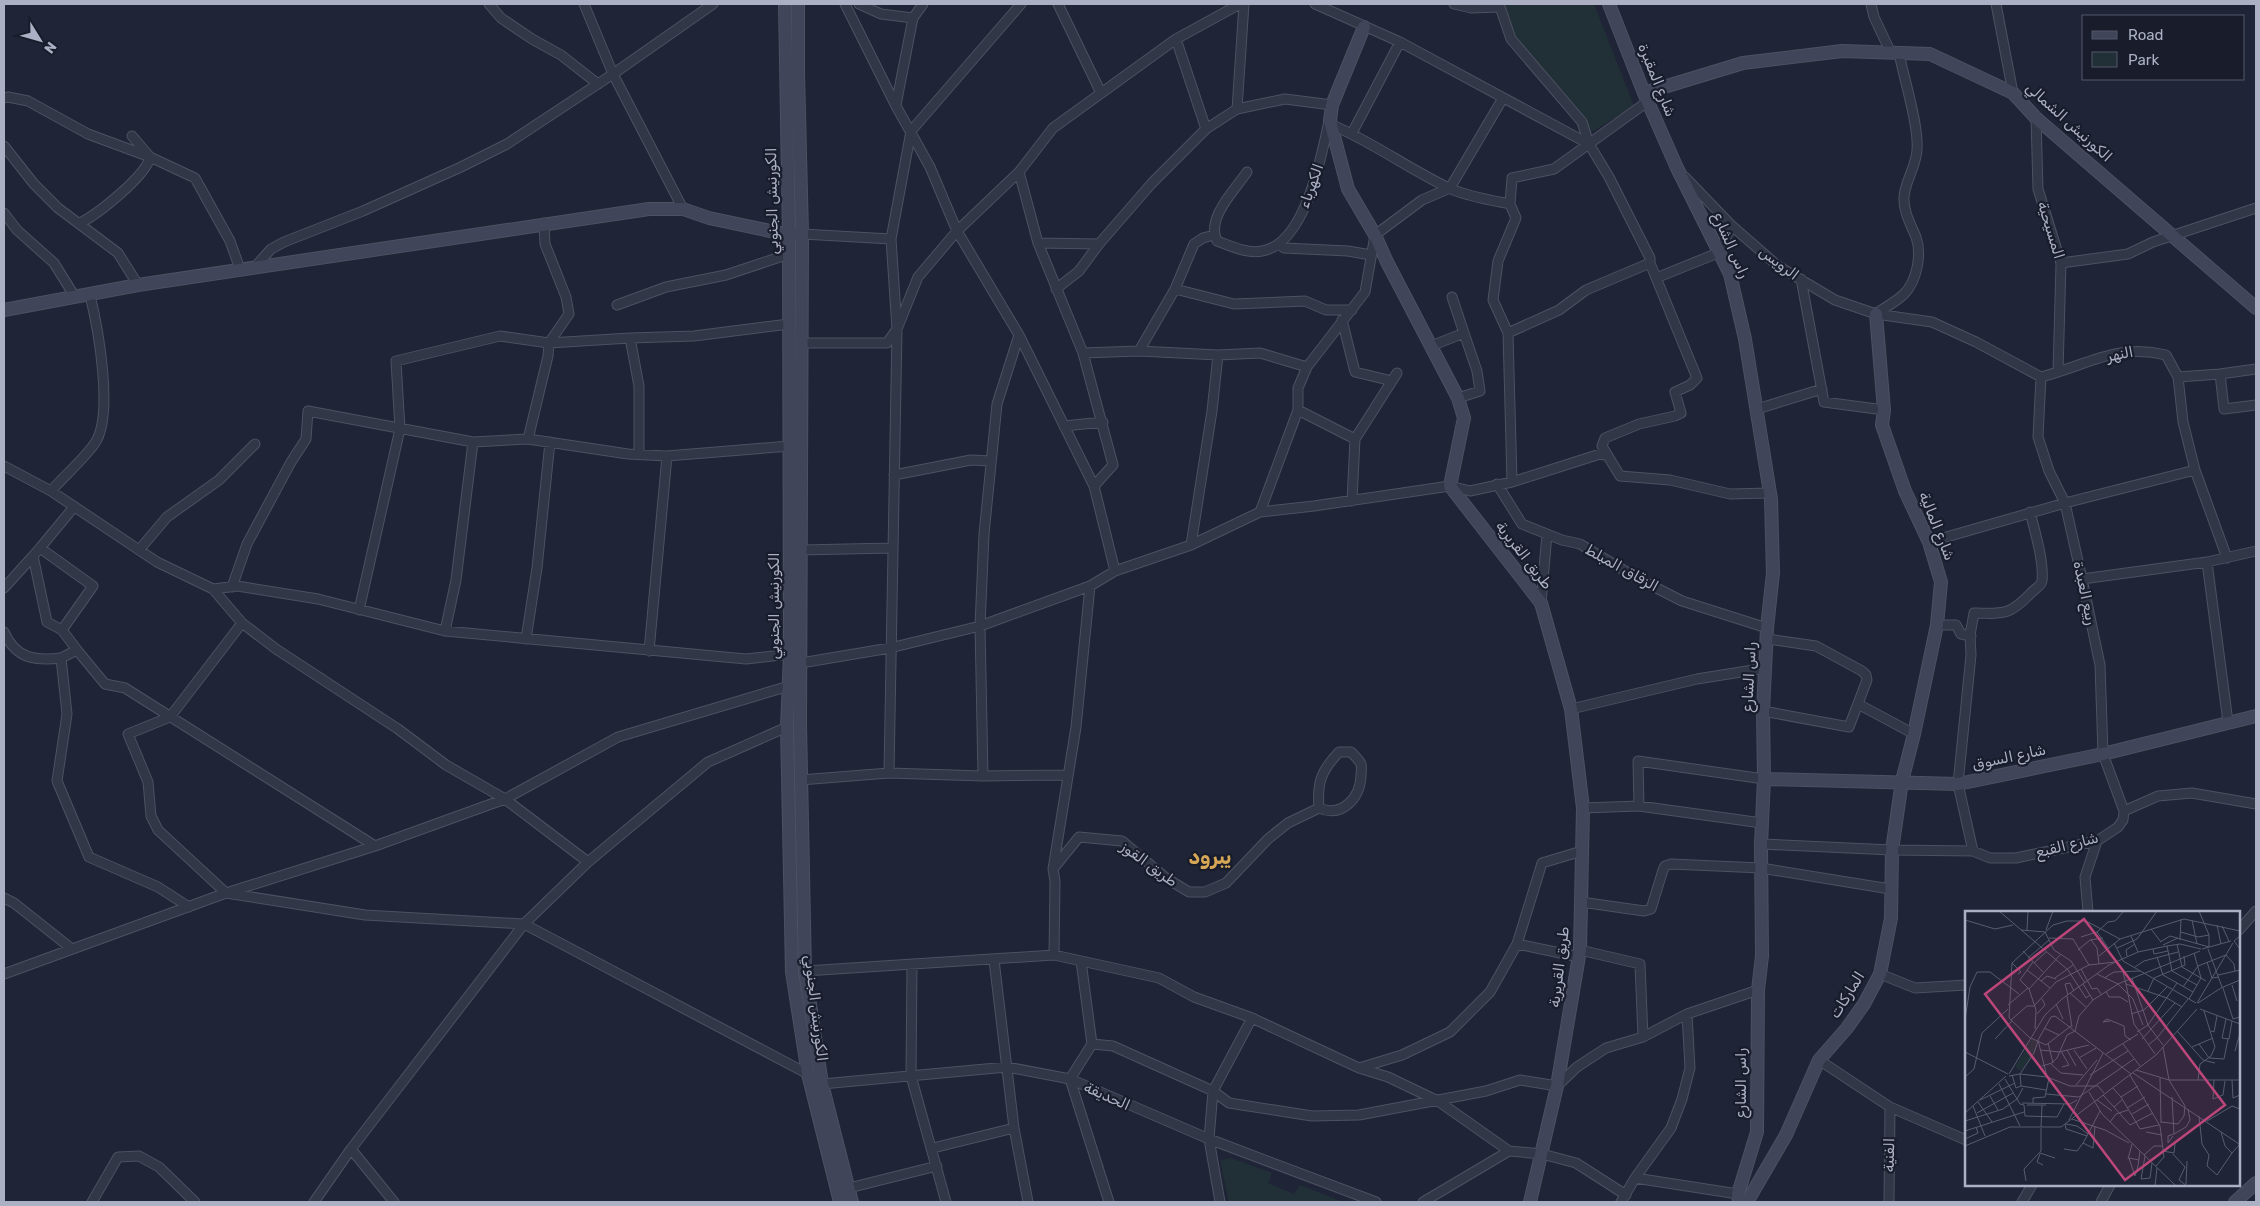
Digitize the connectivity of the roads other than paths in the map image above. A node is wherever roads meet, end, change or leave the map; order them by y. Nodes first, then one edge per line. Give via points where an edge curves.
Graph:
1 (489, 4) edge
2 (584, 4) edge
3 (713, 4) edge
4 (785, 4) edge
5 (798, 4) edge
6 (845, 4) edge
7 (859, 4) edge
8 (923, 4) edge
9 (1021, 4) edge
10 (1058, 4) edge
11 (1244, 4) edge
12 (1314, 4) edge
13 (1454, 4) edge
14 (1609, 4) edge
15 (1871, 4) edge
16 (1996, 4) edge
17 (1235, 5) edge
18 (1499, 5) edge
19 (913, 18) junction
20 (1364, 26) junction
21 (1176, 39) junction
22 (1400, 42) junction
23 (1895, 53) junction
24 (613, 74) junction
25 (598, 84) junction
26 (1101, 93) junction
27 (2013, 93) junction
28 (1646, 97) junction
29 (4, 98) edge
30 (1503, 98) junction
31 (1332, 104) junction
32 (896, 106) junction
33 (1238, 109) junction
34 (2036, 118) junction
35 (1330, 123) junction
36 (1206, 128) junction
37 (911, 130) junction
38 (1352, 134) junction
39 (132, 136) dead end
40 (1589, 144) junction
41 (4, 146) edge
42 (150, 157) junction
43 (1676, 168) junction
44 (1019, 172) junction
45 (1247, 172) dead end
46 (1450, 188) junction
47 (1510, 204) junction
48 (2256, 208) edge
49 (683, 209) junction
50 (4, 213) edge
51 (80, 223) junction
52 (544, 223) junction
53 (1732, 226) junction
54 (957, 231) junction
55 (795, 234) junction
56 (1214, 235) junction
57 (1375, 235) junction
58 (2175, 236) junction
59 (891, 240) junction
60 (1038, 243) junction
61 (1099, 244) junction
62 (1279, 244) junction
63 (1718, 252) junction
64 (789, 254) junction
65 (1371, 255) junction
66 (1650, 263) junction
67 (2061, 263) junction
68 (255, 267) junction
69 (240, 270) junction
70 (1656, 278) junction
71 (1801, 279) junction
72 (138, 285) junction
73 (1175, 289) junction
74 (1056, 290) junction
75 (90, 295) junction
76 (75, 297) junction
77 (1452, 297) dead end
78 (616, 305) dead end
79 (2256, 308) edge
80 (4, 310) edge
81 (1352, 310) junction
82 (1876, 314) junction
83 (1342, 320) junction
84 (789, 324) junction
85 (897, 329) junction
86 (1464, 332) junction
87 (1508, 334) junction
88 (1019, 335) junction
89 (630, 338) junction
90 (549, 343) junction
91 (801, 343) junction
92 (1431, 346) junction
93 (1139, 352) junction
94 (1083, 353) junction
95 (1218, 355) junction
96 (1307, 367) junction
97 (2256, 368) edge
98 (2058, 372) junction
99 (2220, 374) junction
100 (2041, 376) junction
101 (2178, 377) junction
102 (1822, 389) junction
103 (1458, 398) junction
104 (2256, 405) edge
105 (1757, 409) junction
106 (1298, 410) junction
107 (1884, 410) junction
108 (1103, 422) junction
109 (1064, 426) junction
110 (400, 429) junction
111 (528, 439) junction
112 (1355, 439) junction
113 (473, 442) junction
114 (550, 442) junction
115 (255, 444) dead end
116 (790, 446) junction
117 (639, 454) junction
118 (667, 456) junction
119 (1608, 456) junction
120 (991, 461) junction
121 (4, 466) edge
122 (2196, 470) junction
123 (894, 475) junction
124 (1512, 482) junction
125 (1497, 484) junction
126 (1094, 486) junction
127 (1450, 486) junction
128 (51, 491) junction
129 (1770, 493) junction
130 (1352, 500) junction
131 (2065, 503) junction
132 (74, 507) junction
133 (1260, 512) junction
134 (2030, 512) junction
135 (1547, 534) junction
136 (1929, 542) junction
137 (1191, 545) junction
138 (40, 548) junction
139 (892, 548) junction
140 (139, 550) junction
141 (801, 550) junction
142 (2256, 551) edge
143 (33, 556) junction
144 (2227, 558) junction
145 (2207, 562) junction
146 (1115, 571) junction
147 (2082, 579) junction
148 (1090, 586) junction
149 (232, 587) junction
150 (4, 588) edge
151 (213, 589) junction
152 (1541, 603) junction
153 (358, 610) junction
154 (242, 623) junction
155 (1936, 625) junction
156 (980, 626) junction
157 (62, 630) junction
158 (445, 631) junction
159 (4, 632) edge
160 (1768, 633) junction
161 (1971, 636) junction
162 (526, 639) junction
163 (890, 648) junction
164 (77, 650) junction
165 (649, 651) junction
166 (62, 658) junction
167 (794, 661) junction
168 (1766, 668) junction
169 (789, 686) junction
170 (1858, 704) junction
171 (1571, 709) junction
172 (1763, 711) junction
173 (2256, 716) edge
174 (170, 717) junction
175 (2228, 722) junction
176 (787, 727) junction
177 (1914, 734) junction
178 (2103, 754) junction
179 (889, 773) junction
180 (1067, 775) junction
181 (983, 776) junction
182 (1764, 779) junction
183 (800, 780) junction
184 (1902, 781) junction
185 (1958, 784) junction
186 (505, 799) junction
187 (2256, 804) edge
188 (1639, 806) junction
189 (1319, 808) junction
190 (1583, 808) junction
191 (2124, 811) junction
192 (1762, 824) junction
193 (2097, 841) junction
194 (1761, 844) junction
195 (375, 846) junction
196 (1892, 850) junction
197 (1973, 850) junction
198 (1582, 851) junction
199 (588, 862) junction
200 (1761, 868) junction
201 (1053, 869) junction
202 (1890, 889) junction
203 (226, 893) junction
204 (4, 898) edge
205 (1581, 902) junction
206 (189, 906) junction
207 (2088, 911) edge
208 (2256, 911) edge
209 (524, 924) junction
210 (2240, 929) edge
211 (1517, 944) junction
212 (72, 949) junction
213 (1580, 954) junction
214 (1054, 955) junction
215 (994, 960) junction
216 (1081, 961) junction
217 (912, 964) junction
218 (805, 971) junction
219 (4, 974) edge
220 (1880, 974) junction
221 (1965, 984) edge
222 (1758, 990) junction
223 (1687, 1014) junction
224 (1252, 1018) junction
225 (1643, 1037) junction
226 (1092, 1044) junction
227 (1819, 1060) junction
228 (1007, 1067) junction
229 (1359, 1068) junction
230 (808, 1074) junction
231 (911, 1076) junction
232 (1070, 1080) junction
233 (822, 1084) junction
234 (1557, 1086) junction
235 (1213, 1091) junction
236 (1438, 1101) junction
237 (1890, 1107) junction
238 (1014, 1128) junction
239 (1209, 1138) junction
240 (1965, 1140) edge
241 (932, 1148) junction
242 (351, 1149) junction
243 (1509, 1150) junction
244 (1542, 1154) junction
245 (937, 1166) junction
246 (1635, 1178) junction
247 (2256, 1183) edge
248 (2031, 1186) edge
249 (2109, 1186) edge
250 (849, 1188) junction
251 (1623, 1199) edge
252 (1741, 1200) edge
253 (92, 1202) edge
254 (195, 1202) edge
255 (314, 1202) edge
256 (394, 1202) edge
257 (840, 1202) edge
258 (852, 1202) edge
259 (946, 1202) edge
260 (1028, 1202) edge
261 (1109, 1202) edge
262 (1220, 1202) edge
263 (1376, 1202) edge
264 (1423, 1202) edge
265 (1530, 1202) edge
266 (1889, 1202) edge
267 (2022, 1202) edge
268 (2101, 1202) edge
269 (2235, 1202) edge

1 - 25 street via 501,18 561,55
2 - 24 street
3 - 24 street
4 - 55 street, الكورنيش الجنوبي
5 - 55 street, الكورنيش الجنوبي
6 - 32 street
7 - 19 street via 881,14
8 - 19 street
9 - 37 street
10 - 26 street
11 - 33 street
12 - 20 street
13 - 18 street via 1471,8
14 - 28 street, شارع المقبرة
15 - 23 street via 1874,17
16 - 27 street
17 - 21 street
18 - 40 street via 1511,39 1582,122
19 - 32 street
20 - 22 street
20 - 31 street
21 - 26 street
21 - 36 street
22 - 30 street
22 - 38 street
23 - 27 street, الكورنيش الشمالي via 1930,54
23 - 28 street, الكورنيش الشمالي via 1842,52 1743,63
23 - 82 street via 1916,133 1915,163 1904,198 1918,242 1919,259 1905,292
24 - 25 street
24 - 49 street
25 - 68 street via 507,144 363,211 284,242 271,249
26 - 44 street via 1053,128
27 - 34 street, الكورنيش الشمالي
28 - 40 street
28 - 43 street, شارع المقبرة
29 - 42 street via 28,101 88,134
30 - 40 street
30 - 46 street
31 - 33 street via 1286,99
31 - 35 street
32 - 37 street
33 - 36 street
34 - 58 street, الكورنيش الشمالي
34 - 67 street, المسيحية via 2038,189
35 - 38 street
35 - 57 street via 1348,189
35 - 62 street, الكهرباء via 1305,205 1291,232
36 - 61 street
37 - 54 street
37 - 59 street
38 - 46 street
39 - 42 street
40 - 47 street via 1554,169 1512,178
40 - 66 street
41 - 51 street via 34,184 58,208
42 - 51 street via 149,165 124,190 94,216
42 - 69 street via 195,178 230,241
43 - 53 street, الرويس
43 - 63 street, راس الشارع
44 - 54 street
44 - 60 street
45 - 56 street via 1217,216
46 - 47 street via 1472,197
46 - 57 street via 1422,200
47 - 87 street via 1516,218 1498,261 1493,300
48 - 58 street
49 - 52 street via 649,209
49 - 55 street via 709,218
50 - 76 street via 17,230 54,264
51 - 72 street via 118,253
52 - 68 street
52 - 90 street via 545,244 566,297 568,314
53 - 63 street
53 - 71 street, الرويس via 1778,266
54 - 85 street via 918,277
54 - 88 street
55 - 59 street
55 - 64 street, الكورنيش الجنوبي
55 - 91 street, الكورنيش الجنوبي
56 - 62 street via 1217,242 1248,251 1261,252
56 - 73 street via 1194,244
57 - 65 street
57 - 92 street
58 - 67 street via 2128,254
58 - 79 street, الكورنيش الشمالي
59 - 85 street
60 - 61 street
60 - 74 street
61 - 74 street via 1079,271
62 - 65 street via 1284,248
63 - 70 street
63 - 105 street, راس الشارع via 1730,274
64 - 78 street via 726,275 666,287
64 - 84 street, الكورنيش الجنوبي
65 - 81 street via 1365,292
66 - 70 street
66 - 87 street via 1586,290 1559,310
67 - 98 street, المسيحية
68 - 69 street
69 - 72 street
70 - 119 street via 1697,378 1675,392 1681,412 1675,416 1639,424 1605,438 1602,446
71 - 82 street, الرويس via 1835,300
71 - 102 street
72 - 75 street
73 - 81 street via 1234,304 1305,301 1326,310
73 - 93 street
74 - 94 street
75 - 76 street
75 - 128 street via 101,366 104,423 96,442
76 - 80 street
77 - 86 street
81 - 83 street
82 - 100 street via 1932,322
82 - 107 street, شارع المالية
83 - 96 street
83 - 112 street via 1355,372 1395,377
84 - 89 street via 694,336
84 - 116 street, الكورنيش الجنوبي
85 - 91 street via 887,343
85 - 123 street
86 - 92 street
86 - 103 street via 1480,391
87 - 124 street
88 - 109 street
88 - 120 street via 996,404
89 - 90 street
89 - 117 street via 639,386
90 - 110 street via 500,336 396,361
90 - 111 street
91 - 141 street, الكورنيش الجنوبي
92 - 103 street
93 - 94 street
93 - 95 street
94 - 108 street
95 - 96 street via 1260,354
95 - 137 street
96 - 106 street via 1298,388
97 - 99 street
98 - 100 street, النهر
98 - 101 street, النهر via 2125,351 2145,350 2166,355
99 - 101 street
99 - 104 street via 2224,409
100 - 131 street, ربيع العبدة via 2038,437 2049,471
101 - 122 street, النهر via 2183,422
102 - 105 street
102 - 107 street via 1824,402
103 - 127 street via 1464,418
105 - 129 street, راس الشارع
106 - 112 street
106 - 133 street
107 - 136 street, شارع المالية via 1882,425 1905,491
108 - 109 street
108 - 126 street via 1114,465
109 - 126 street
110 - 113 street
110 - 149 street via 308,411 306,439 247,544
110 - 153 street
111 - 113 street
111 - 114 street
112 - 130 street
113 - 158 street via 456,580
114 - 117 street
114 - 162 street
115 - 140 street via 218,480 168,517
116 - 118 street
116 - 167 street, الكورنيش الجنوبي
117 - 118 street
118 - 165 street
119 - 124 street via 1600,454
119 - 129 street via 1620,476 1670,480 1730,494
120 - 123 street via 970,460
120 - 156 street
121 - 128 street
122 - 131 street
122 - 144 street, النهر
123 - 139 street
124 - 125 street
125 - 127 street via 1470,491
125 - 135 street, الزقاق المبلط via 1522,524
126 - 146 street
127 - 130 street
127 - 152 street, طريق القريرية
128 - 132 street
129 - 160 street, راس الشارع via 1773,573
130 - 133 street
131 - 134 street
131 - 147 street, ربيع العبدة
132 - 138 street
132 - 140 street
133 - 137 street
134 - 136 street
134 - 161 street via 2039,550 2040,586 2021,605 2008,612 1974,613
135 - 152 street
135 - 160 street, الزقاق المبلط via 1580,544 1682,601
136 - 155 street, شارع المالية via 1941,582
137 - 146 street
138 - 143 street
138 - 157 street via 93,586
139 - 141 street
139 - 163 street
140 - 151 street
141 - 167 street, الكورنيش الجنوبي
142 - 144 street
143 - 150 street
143 - 157 street via 47,622
144 - 145 street
145 - 147 street
145 - 175 street
146 - 148 street
147 - 178 street, ربيع العبدة via 2100,664
148 - 156 street
148 - 180 street via 1076,727
149 - 151 street
149 - 153 street via 318,599
151 - 154 street
152 - 171 street, طريق القريرية
153 - 158 street
154 - 174 street
154 - 186 street via 446,765
155 - 161 street via 1956,625 1961,634
155 - 177 street, شارع المالية
156 - 163 street
156 - 181 street
157 - 164 street
158 - 162 street
159 - 166 street via 8,643 22,655 41,660
160 - 168 street, راس الشارع
160 - 170 street, الزقاق المبلط via 1816,646 1862,671 1867,680
161 - 185 street
162 - 165 street
163 - 167 street
163 - 179 street
164 - 166 street
164 - 174 street via 105,684 125,688
165 - 167 street
166 - 206 street via 67,714 57,781 89,857 158,887
167 - 169 street, الكورنيش الجنوبي
167 - 183 street, الكورنيش الجنوبي
168 - 171 street via 1697,679
168 - 172 street, راس الشارع
169 - 176 street, الكورنيش الجنوبي
169 - 186 street via 618,737
170 - 172 street, الزقاق المبلط via 1848,727
170 - 177 street
171 - 190 street, طريق القريرية
172 - 182 street, راس الشارع
173 - 175 street, شارع السوق
174 - 195 street
174 - 203 street via 128,734 148,782 151,816 158,830
175 - 178 street, شارع السوق
176 - 199 street via 708,762
176 - 230 street, الكورنيش الجنوبي via 792,972
177 - 184 street, شارع المالية
178 - 185 street, شارع السوق
178 - 191 street, ربيع العبدة
179 - 181 street
179 - 183 street
180 - 181 street
180 - 201 street
182 - 184 street, شارع السوق
182 - 188 street via 1638,761
182 - 192 street, راس الشارع
183 - 218 street, الكورنيش الجنوبي
184 - 185 street, شارع السوق
184 - 196 street, الماركات
185 - 197 street
186 - 195 street
186 - 199 street
187 - 191 street via 2192,793 2158,796
188 - 190 street
188 - 192 street
189 - 189 street, طريق القوز via 1328,812 1339,810 1354,800 1361,784 1362,766 1351,752 1339,752 1321,774
189 - 201 street, طريق القوز via 1288,823 1226,883 1205,892 1189,892 1166,878 1122,840 1078,837
190 - 198 street, طريق القريرية
191 - 193 street, شارع القبع via 2118,827
192 - 194 street, راس الشارع
193 - 197 street, شارع القبع via 2016,858 1990,858
193 - 207 street via 2084,877
194 - 196 street, شارع القبع
194 - 200 street, راس الشارع
195 - 203 street
196 - 197 street, شارع القبع
196 - 202 street, الماركات
198 - 205 street, طريق القريرية
198 - 211 street via 1542,863
199 - 209 street
200 - 202 street
200 - 205 street via 1671,864 1662,870 1651,909 1644,911
200 - 222 street, راس الشارع via 1762,956
201 - 214 street
202 - 220 street, الماركات via 1891,918
203 - 206 street
203 - 209 street via 365,916
204 - 212 street
205 - 213 street, طريق القريرية
206 - 212 street
208 - 210 street
209 - 230 street
209 - 242 street
211 - 213 street
211 - 229 street via 1490,992 1450,1032 1402,1055
212 - 219 street
213 - 225 street via 1640,964
213 - 234 street, طريق القريرية
214 - 215 street
214 - 216 street
215 - 217 street
215 - 228 street
216 - 224 street via 1159,978 1194,997
216 - 226 street
217 - 218 street
217 - 231 street
218 - 233 street, الكورنيش الجنوبي
220 - 221 street via 1915,988
220 - 227 street, الماركات via 1847,1028
222 - 223 street
222 - 252 street, راس الشارع via 1757,1132
223 - 225 street
223 - 246 street via 1690,1068 1682,1099 1671,1128
224 - 229 street
224 - 235 street
225 - 234 street via 1606,1048 1577,1067
226 - 232 street
226 - 235 street via 1113,1046
227 - 237 street
227 - 252 street, الماركات via 1786,1135
228 - 231 street, الحديقة
228 - 232 street, الحديقة
228 - 238 street
229 - 236 street via 1388,1077
230 - 257 street, الكورنيش الجنوبي
231 - 233 street, الحديقة
231 - 241 street
232 - 239 street, الحديقة
232 - 261 street
233 - 250 street, الكورنيش الجنوبي
234 - 236 street via 1520,1080
234 - 244 street, طريق القريرية
235 - 236 street via 1229,1103 1312,1116 1359,1115
235 - 239 street
236 - 243 street
237 - 240 street
237 - 266 street, الفنية
238 - 241 street
238 - 260 street
239 - 262 street
239 - 263 street, الحديقة
241 - 245 street
242 - 255 street
242 - 256 street
243 - 244 street
243 - 264 street
244 - 251 street via 1576,1163
244 - 265 street, طريق القريرية
245 - 250 street
245 - 259 street
246 - 251 street
246 - 252 street
247 - 269 street
248 - 267 street
249 - 268 street
250 - 258 street, الكورنيش الجنوبي
253 - 254 street via 118,1157 139,1156 159,1166

